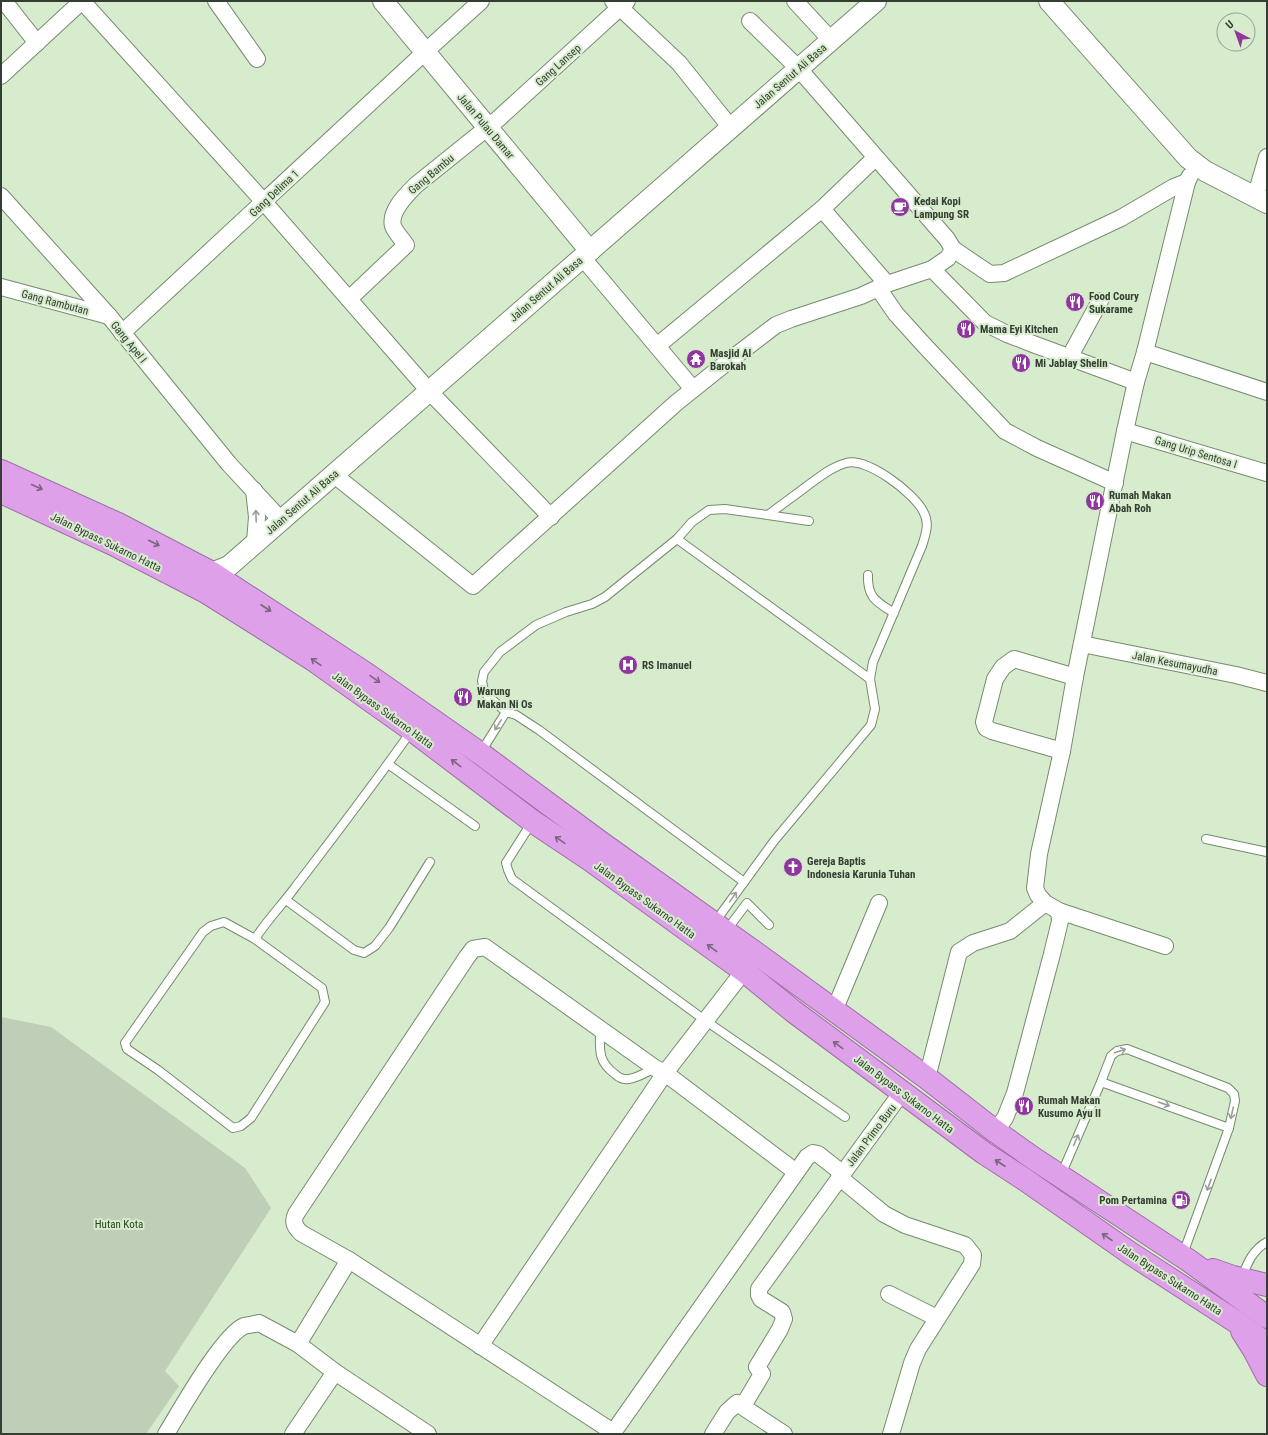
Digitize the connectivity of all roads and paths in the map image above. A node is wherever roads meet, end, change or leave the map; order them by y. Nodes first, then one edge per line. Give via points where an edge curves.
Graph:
1 (4, 1) edge
2 (82, 1) edge
3 (216, 1) edge
4 (383, 1) edge
5 (481, 1) edge
6 (795, 1) edge
7 (876, 1) edge
8 (620, 3) edge
9 (1055, 3) edge
10 (750, 20) dead end
11 (831, 40) junction
12 (37, 43) junction
13 (425, 52) junction
14 (257, 59) dead end
15 (799, 69) junction
16 (1, 76) edge
17 (488, 128) junction
18 (731, 128) junction
19 (1267, 157) edge
20 (875, 158) junction
21 (1191, 173) junction
22 (1, 196) edge
23 (1261, 200) edge
24 (264, 202) junction
25 (822, 209) junction
26 (953, 249) junction
27 (586, 254) junction
28 (932, 269) junction
29 (883, 286) junction
30 (1, 287) edge
31 (349, 299) junction
32 (1100, 301) dead end
33 (109, 316) junction
34 (122, 333) junction
35 (657, 346) junction
36 (1145, 352) junction
37 (1069, 358) junction
38 (1136, 382) junction
39 (693, 389) junction
40 (429, 391) junction
41 (1267, 392) edge
42 (1125, 431) junction
43 (1, 471) edge
44 (1267, 473) edge
45 (333, 474) junction
46 (1115, 483) junction
47 (254, 490) junction
48 (1, 492) edge
49 (768, 515) junction
50 (550, 517) junction
51 (281, 520) junction
52 (809, 521) dead end
53 (677, 539) junction
54 (255, 542) junction
55 (212, 573) junction
56 (868, 575) dead end
57 (894, 613) junction
58 (1082, 644) junction
59 (1075, 677) junction
60 (870, 679) junction
61 (1267, 683) edge
62 (506, 712) junction
63 (412, 730) junction
64 (1062, 751) junction
65 (481, 754) junction
66 (388, 764) junction
67 (532, 822) junction
68 (475, 826) dead end
69 (1206, 839) dead end
70 (595, 851) junction
71 (1267, 852) edge
72 (430, 862) dead end
73 (637, 882) junction
74 (744, 882) junction
75 (286, 900) junction
76 (879, 903) dead end
77 (1052, 907) junction
78 (769, 925) dead end
79 (720, 927) junction
80 (255, 939) junction
81 (1165, 946) dead end
82 (750, 962) junction
83 (834, 1011) junction
84 (706, 1021) junction
85 (600, 1030) junction
86 (660, 1071) junction
87 (926, 1078) junction
88 (1101, 1082) junction
89 (902, 1092) junction
90 (845, 1117) dead end
91 (1229, 1128) junction
92 (995, 1131) junction
93 (796, 1172) junction
94 (841, 1175) junction
95 (1060, 1176) junction
96 (1267, 1242) edge
97 (1185, 1258) junction
98 (349, 1260) junction
99 (1241, 1279) junction
100 (1267, 1285) edge
101 (889, 1294) dead end
102 (1267, 1317) edge
103 (937, 1318) junction
104 (1234, 1321) junction
105 (298, 1344) junction
106 (1267, 1344) edge
107 (480, 1346) junction
108 (335, 1372) junction
109 (1267, 1375) edge
110 (743, 1406) junction
111 (421, 1432) edge
112 (613, 1433) edge
113 (166, 1434) edge
114 (293, 1434) edge
115 (713, 1434) edge
116 (784, 1434) edge
117 (891, 1434) edge

1 - 12 street
2 - 12 street
2 - 24 street
3 - 14 street
4 - 13 street, Jalan Pulau Damar
5 - 13 street, Gang Delima 1
6 - 11 street
7 - 11 street, Jalan Sentut Ali Basa
8 - 17 street, Gang Lansep
8 - 18 street via 679,63
9 - 21 street via 1180,149
10 - 15 street
11 - 15 street, Jalan Sentut Ali Basa
12 - 16 street
13 - 17 street, Jalan Pulau Damar
13 - 24 street, Gang Delima 1
15 - 18 street, Jalan Sentut Ali Basa
15 - 20 street
17 - 27 street, Jalan Pulau Damar
17 - 31 street, Gang Bambu via 416,185 400,202 393,218 393,227 406,245
18 - 27 street, Jalan Sentut Ali Basa
19 - 23 street
20 - 25 street
20 - 26 street via 948,239
21 - 23 street
21 - 26 street via 1174,187 1121,218 1004,273 990,274
21 - 36 street
22 - 33 street, Gang Apel I
24 - 31 street
24 - 34 street, Gang Delima 1
25 - 29 street
25 - 35 street
26 - 28 street via 948,258
27 - 35 street
27 - 40 street, Jalan Sentut Ali Basa
28 - 29 street
28 - 37 street via 985,323
29 - 39 street via 776,325
29 - 46 street via 896,314 1005,431
30 - 33 street, Gang Rambutan
31 - 40 street
32 - 37 street
33 - 34 street, Gang Apel I
34 - 47 street, Gang Apel I via 229,464
35 - 39 street
36 - 38 street
36 - 41 street
37 - 38 street
38 - 42 street
39 - 50 street
40 - 45 street, Jalan Sentut Ali Basa
40 - 50 street
42 - 44 street, Gang Urip Sentosa I
42 - 46 street
43 -> 55 highway, Jalan Bypass Sukarno Hatta via 118,524
45 - 50 street via 473,586
45 - 51 street, Jalan Sentut Ali Basa
46 - 58 street
47 - 51 street, Gang Apel I
54 -> 47 street via 257,517
63 -> 48 highway, Jalan Bypass Sukarno Hatta via 312,659 206,592 113,544
49 - 52 lane
49 - 53 lane via 725,509 709,510 692,522
49 - 57 lane via 833,468 848,462 863,464 886,476 910,494 923,511 928,528
51 - 54 street, Jalan Sentut Ali Basa
53 - 60 lane
53 - 62 lane via 605,597 536,625 500,652 484,672 482,680 487,695
54 - 55 street, Jalan Sentut Ali Basa via 229,566
55 -> 65 highway, Jalan Bypass Sukarno Hatta via 368,674
56 - 57 lane via 868,588 876,602
57 - 60 lane via 873,662
58 - 59 street
58 - 61 street, Jalan Kesumayudha
59 - 64 street
59 - 64 street via 1014,659 1003,667 995,679 984,722 986,728 992,731
60 - 74 lane via 875,709 871,725
62 -> 65 lane
62 - 74 lane via 516,715 539,730
63 - 66 lane
67 -> 63 highway, Jalan Bypass Sukarno Hatta
64 - 77 street via 1039,854 1035,888 1038,895
65 - 70 highway, Jalan Bypass Sukarno Hatta
66 - 68 lane
66 - 75 lane
70 -> 67 highway, Jalan Bypass Sukarno Hatta
67 - 84 lane via 506,863 512,879
69 - 71 lane
70 - 73 highway, Jalan Bypass Sukarno Hatta
72 - 75 lane via 389,928 375,946 364,953 354,950
73 - 79 highway, Jalan Bypass Sukarno Hatta
82 -> 73 highway, Jalan Bypass Sukarno Hatta
79 -> 74 lane
75 - 80 lane
76 - 83 street
77 - 81 street
77 - 87 street via 1010,931 973,943 960,952
77 - 92 street via 1060,921 1052,954 1014,1093 1005,1118
78 - 79 lane via 747,903
79 - 82 highway, Jalan Bypass Sukarno Hatta
80 - 80 lane via 224,922 203,932 125,1043 127,1049 233,1128 241,1126 251,1118 325,1002 322,988
82 - 83 highway, Jalan Bypass Sukarno Hatta
82 - 84 street
89 -> 82 highway, Jalan Bypass Sukarno Hatta via 794,1011
83 - 87 highway, Jalan Bypass Sukarno Hatta
84 - 86 street
84 - 90 lane
85 - 86 street
85 - 86 lane via 602,1060 618,1077 630,1079
85 - 98 street via 485,947 473,949 293,1219 301,1233
86 - 93 street
86 - 107 street
87 - 92 highway, Jalan Bypass Sukarno Hatta
88 -> 91 lane
88 -> 91 lane via 1111,1056 1126,1049 1228,1088 1234,1094 1235,1101
95 -> 88 lane
89 - 94 street, Jalan Primo Buru
104 -> 89 highway, Jalan Bypass Sukarno Hatta via 984,1153
91 -> 97 lane
92 - 95 highway, Jalan Bypass Sukarno Hatta
93 - 94 street via 812,1153 818,1154
93 - 112 street
94 - 103 street via 884,1214 905,1225 965,1245 971,1251 972,1264
94 - 110 street, Jalan Primo Buru via 759,1289 761,1299 782,1312 784,1319 756,1367 762,1374
95 - 97 highway, Jalan Bypass Sukarno Hatta
96 - 99 lane via 1260,1245 1253,1254
97 - 99 highway
97 - 102 highway, Jalan Bypass Sukarno Hatta
98 - 105 street
98 - 107 street
99 - 100 highway
101 - 103 street
103 - 117 street via 918,1348 912,1363
104 - 106 highway, Jalan Bypass Sukarno Hatta
104 - 109 highway
105 - 108 street
105 - 113 street via 259,1323 244,1327 233,1334 219,1351
107 - 112 street
108 - 111 street
108 - 114 street
110 - 115 street via 737,1404 732,1407
110 - 116 street

